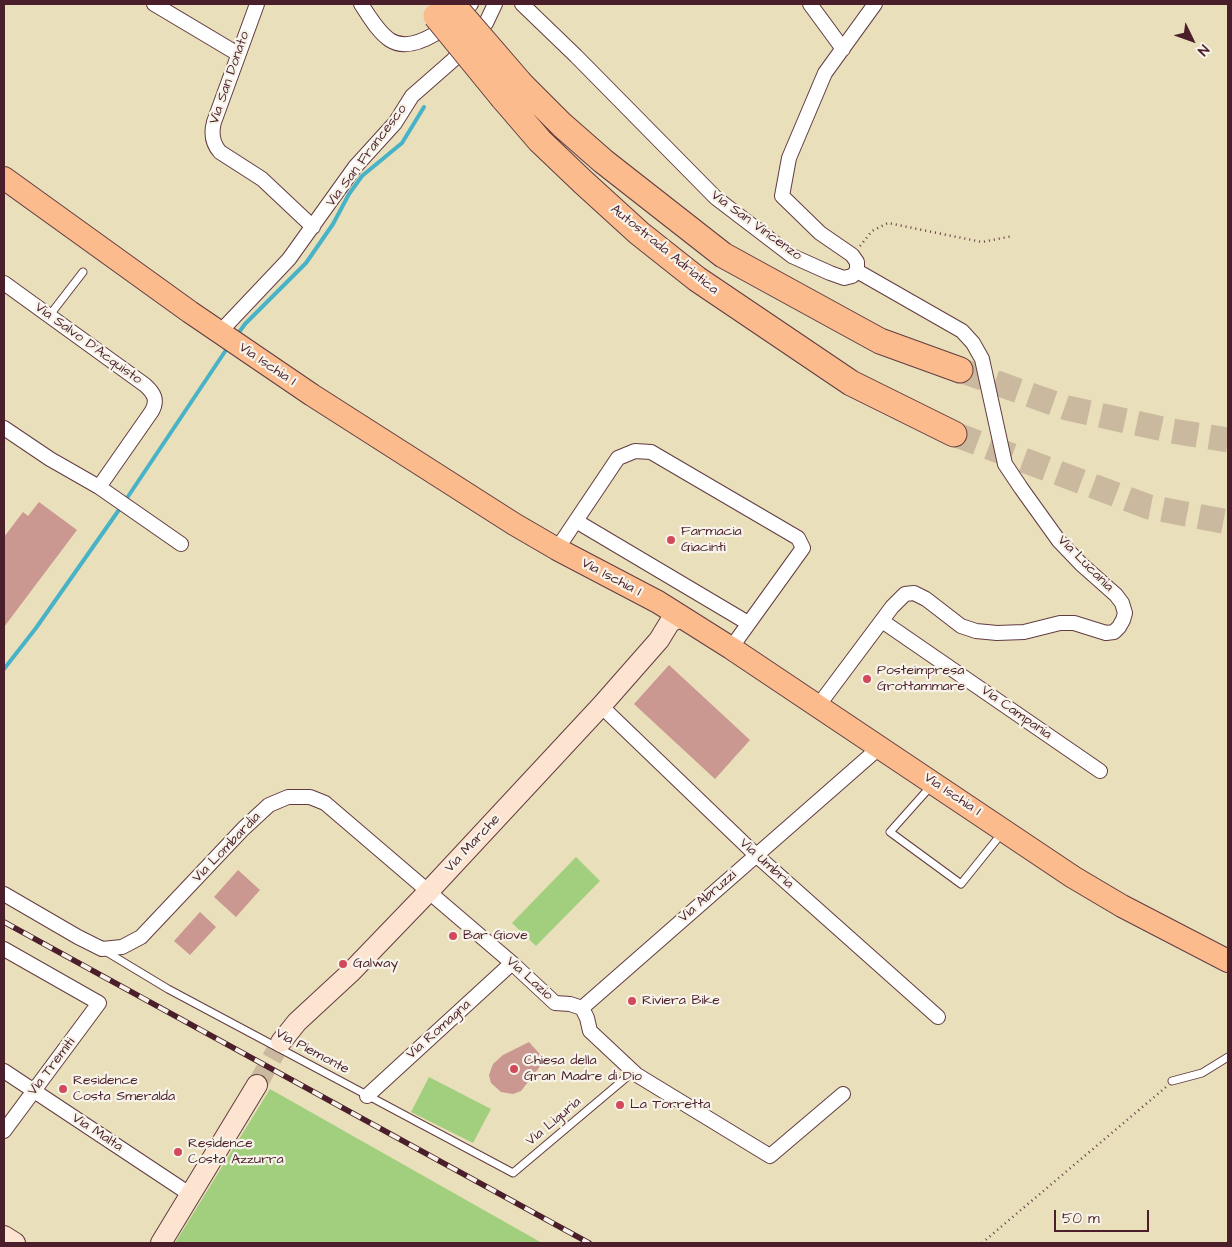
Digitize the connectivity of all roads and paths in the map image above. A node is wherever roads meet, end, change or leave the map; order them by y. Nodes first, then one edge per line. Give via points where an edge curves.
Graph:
1 (154, 4) edge
2 (257, 4) edge
3 (361, 4) edge
4 (471, 4) edge
5 (495, 4) edge
6 (522, 4) edge
7 (810, 4) edge
8 (875, 4) edge
9 (438, 8) edge
10 (843, 49) junction
11 (238, 54) junction
12 (512, 91) junction
13 (4, 178) edge
14 (313, 227) junction
15 (1013, 236) dead end
16 (852, 255) junction
17 (857, 271) junction
18 (83, 272) dead end
19 (4, 283) edge
20 (49, 316) junction
21 (229, 339) junction
22 (960, 370) tunnel mouth
23 (4, 428) edge
24 (954, 434) tunnel mouth
25 (99, 488) junction
26 (576, 521) junction
27 (181, 544) dead end
28 (557, 549) junction
29 (681, 617) junction
30 (882, 621) junction
31 (748, 623) junction
32 (731, 648) junction
33 (601, 706) junction
34 (818, 706) junction
35 (880, 748) junction
36 (1100, 771) dead end
37 (934, 782) junction
38 (1004, 830) junction
39 (756, 855) junction
40 (428, 892) junction
41 (4, 894) edge
42 (4, 949) edge
43 (102, 949) junction
44 (1228, 961) edge
45 (512, 963) junction
46 (582, 1008) junction
47 (938, 1017) dead end
48 (281, 1042) tunnel mouth
49 (1228, 1057) edge
50 (4, 1071) edge
51 (634, 1071) junction
52 (1172, 1081) joint
53 (257, 1085) tunnel mouth
54 (34, 1092) junction
55 (843, 1094) dead end
56 (367, 1096) junction
57 (4, 1131) edge
58 (514, 1173) joint
59 (191, 1195) junction
60 (4, 1236) edge
61 (16, 1243) edge
62 (161, 1243) edge
63 (982, 1243) edge

1 - 11 street
2 - 11 street, Via San Donato
3 - 4 street via 391,41 403,44 433,35
5 - 14 street, Via San Francesco via 486,22 453,60 412,96 395,124 355,167
6 - 17 street, Via San Vincenzo via 716,198 792,256 844,278
7 - 10 street
8 - 10 street
9 - 12 highway, Autostrada Adriatica, bridge
10 - 16 street via 825,73 789,158 782,196 820,233
11 - 14 street, Via San Donato via 214,122 212,131 216,147 262,179
12 - 22 highway, Autostrada Adriatica via 562,125 723,255 880,341
12 - 24 highway, Autostrada Adriatica via 540,141 639,233 697,279 851,383
13 - 21 main road, Via Ischia I
14 - 21 street, Via San Francesco
15 - 16 path via 982,242 888,223 872,231
16 - 17 street via 857,262
17 - 30 street, Via Lucania via 962,331 974,343 982,359 1005,464 1060,541 1116,595 1125,613 1119,627 1106,633 1074,623 1024,632 976,631 961,626 914,592 905,594
18 - 20 lane
19 - 20 street, Via Salvo D'Acquisto
20 - 25 street, Via Salvo D'Acquisto via 146,385 155,398 152,411
21 - 28 main road, Via Ischia I via 382,440
23 - 25 street
25 - 27 street
26 - 28 street
26 - 31 street
26 - 31 street via 618,458 635,451 651,452 790,533 798,538 803,548
28 - 29 main road, Via Ischia I
29 - 32 main road, Via Ischia I
29 - 33 street, Via Marche via 670,622 659,640
30 - 34 street, Via Lucania
30 - 36 street, Via Campania
31 - 32 street
32 - 34 main road, Via Ischia I
33 - 39 street, Via Umbria
33 - 40 street, Via Marche
34 - 35 main road, Via Ischia I
35 - 37 main road, Via Ischia I
35 - 39 street, Via Abruzzi
37 - 38 main road, Via Ischia I
37 - 38 lane via 890,832 961,884
38 - 44 main road, Via Ischia I via 1114,901
39 - 46 street, Via Abruzzi
39 - 47 street, Via Umbria
40 - 43 street, Via Lombardia via 325,802 310,797 288,797 269,805 252,820 141,937 122,946
40 - 45 street, Via Lazio
40 - 48 street, Via Marche via 350,973 297,1022
41 - 43 street
42 - 54 street, Via Tremiti via 99,1003
43 - 56 lane, Via Piemonte via 168,989
45 - 46 street, Via Lazio via 555,1003
45 - 56 street, Via Romagna
46 - 51 street via 590,1031
49 - 52 lane via 1202,1073
50 - 54 street, Via Malta
51 - 55 street via 770,1156
51 - 58 lane, Via Liguria
52 - 63 path
53 - 59 street
54 - 57 street, Via Tremiti
54 - 59 street, Via Malta
56 - 58 lane, Via Piemonte
59 - 62 street
60 - 61 street

